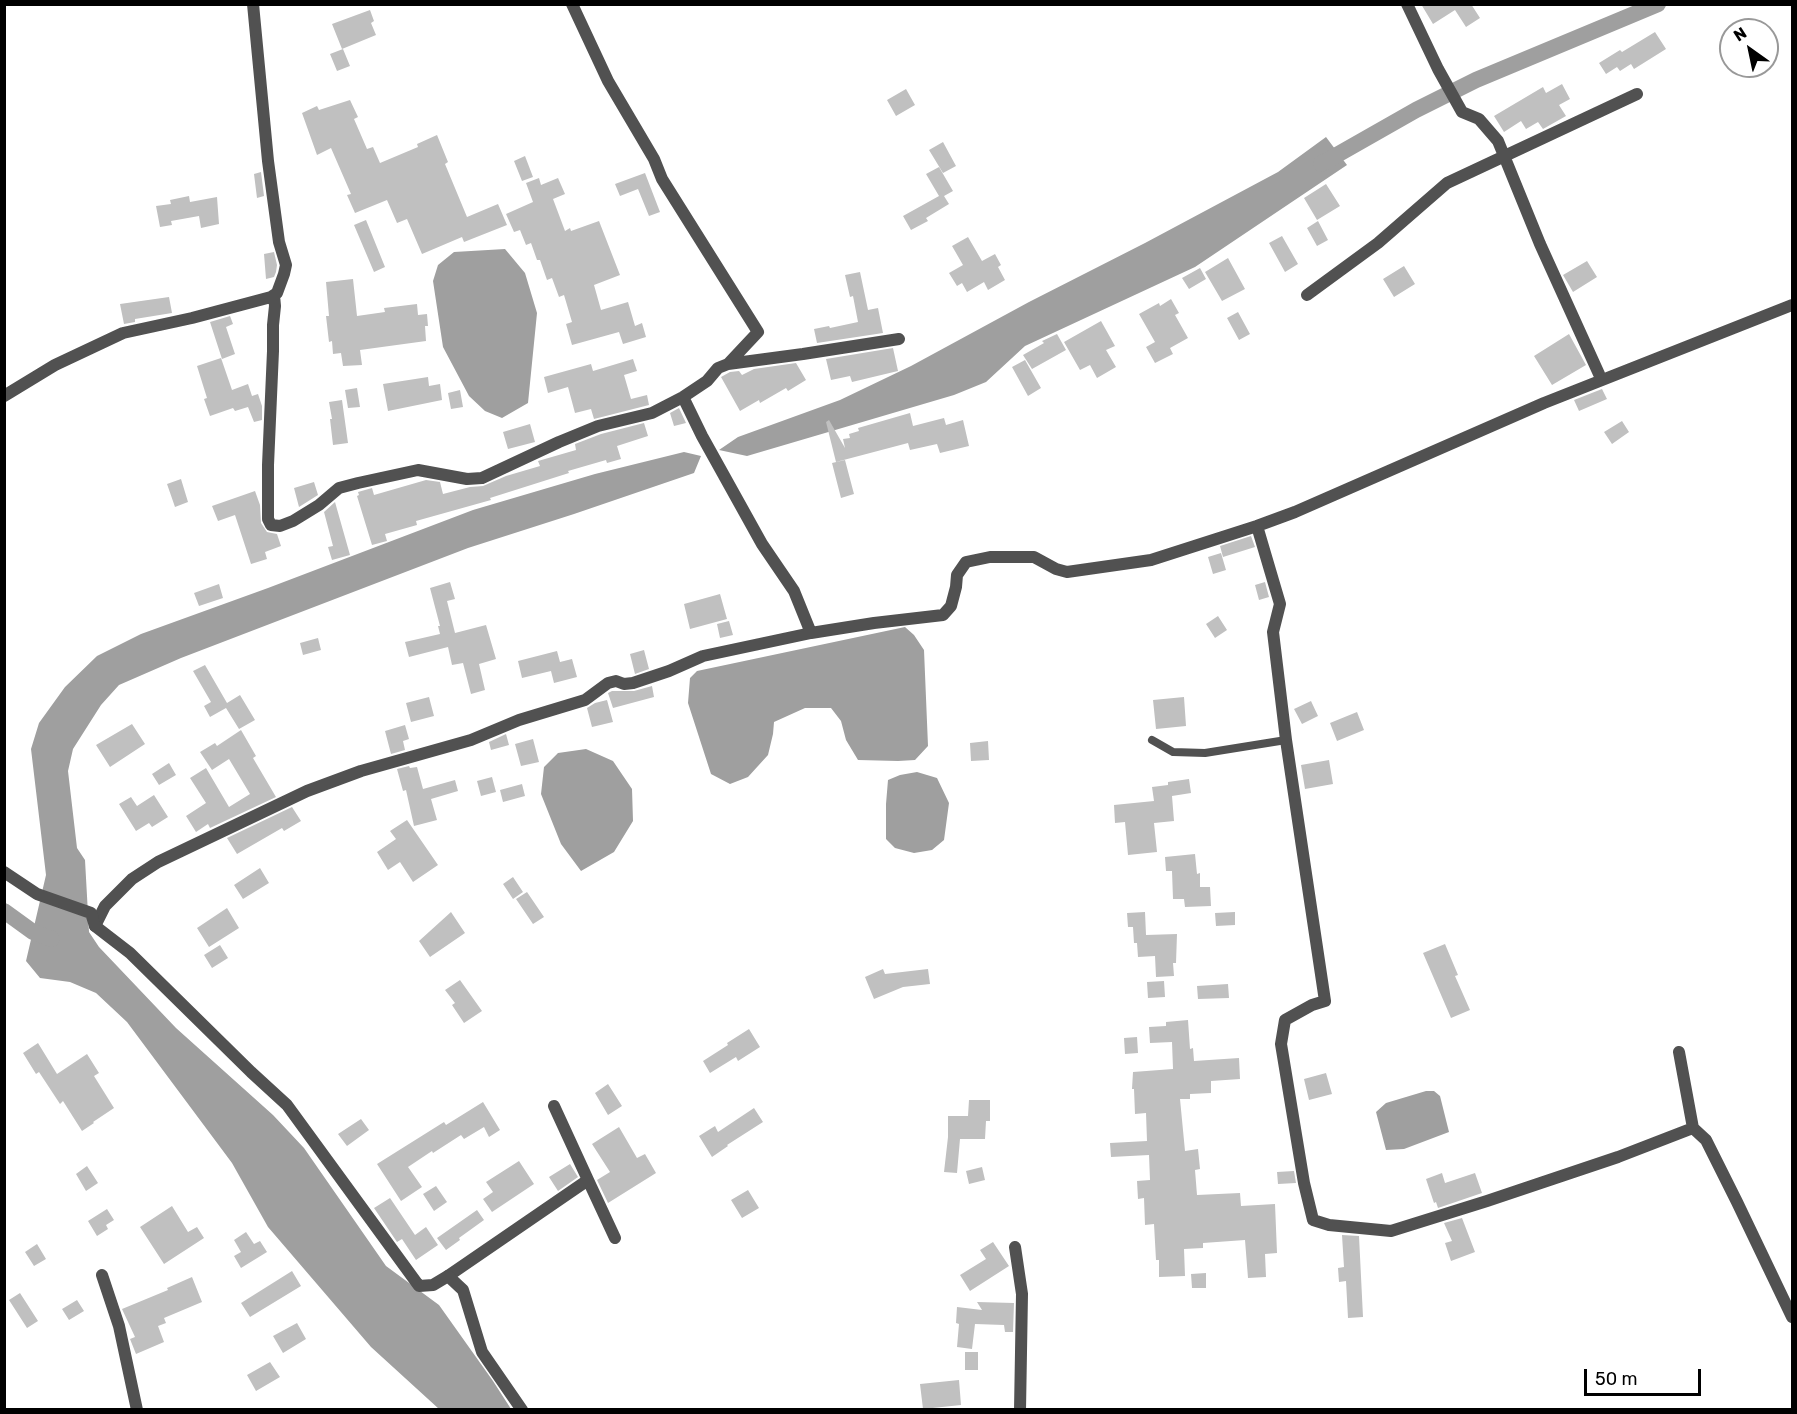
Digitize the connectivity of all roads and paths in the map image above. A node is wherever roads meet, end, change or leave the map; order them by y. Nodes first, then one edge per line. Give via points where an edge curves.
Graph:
1 (253, 4) edge
2 (572, 4) edge
3 (1407, 4) edge
4 (1637, 94) dead end
5 (1504, 155) junction
6 (274, 295) junction
7 (1306, 295) dead end
8 (1792, 305) edge
9 (899, 339) dead end
10 (728, 364) junction
11 (1599, 374) dead end
12 (4, 396) edge
13 (682, 397) junction
14 (1257, 526) junction
15 (811, 633) junction
16 (1152, 740) dead end
17 (1286, 740) junction
18 (4, 872) edge
19 (95, 926) junction
20 (1679, 1052) dead end
21 (554, 1106) dead end
22 (1693, 1128) junction
23 (588, 1180) junction
24 (615, 1238) dead end
25 (1015, 1246) dead end
26 (102, 1275) dead end
27 (448, 1276) junction
28 (1792, 1317) edge
29 (137, 1410) edge
30 (522, 1410) edge
31 (1020, 1410) edge

1 - 6 street via 268,161 286,265
2 - 10 street via 608,81 662,179 758,332
3 - 5 street via 1462,112 1479,119 1498,141
4 - 5 street
5 - 7 street via 1447,183 1378,243
5 - 11 street
6 - 12 street via 123,333 55,365
6 - 13 street via 268,465 271,525 293,521 339,488 368,481 418,470 482,478 598,426 652,414
8 - 14 street via 1544,403
9 - 10 street
10 - 13 street
13 - 15 street via 762,544 794,591
14 - 15 street via 1152,560 1066,572 1034,557 990,557 966,562 957,575 951,606 943,615
14 - 17 street via 1280,604 1273,632
15 - 19 street via 703,656 633,683 608,683 585,700 307,790 132,879 105,906
16 - 17 lane via 1173,752 1205,753
17 - 22 street via 1325,1001 1286,1020 1281,1044 1313,1220 1329,1226 1391,1231 1607,1161
18 - 19 street via 37,894 91,913
19 - 27 street via 130,954 287,1105 419,1286 434,1285
20 - 22 street
21 - 23 street
22 - 28 street via 1706,1140
23 - 24 street
23 - 27 street
25 - 31 street via 1022,1293
26 - 29 street via 119,1326
27 - 30 street via 463,1290 482,1352

